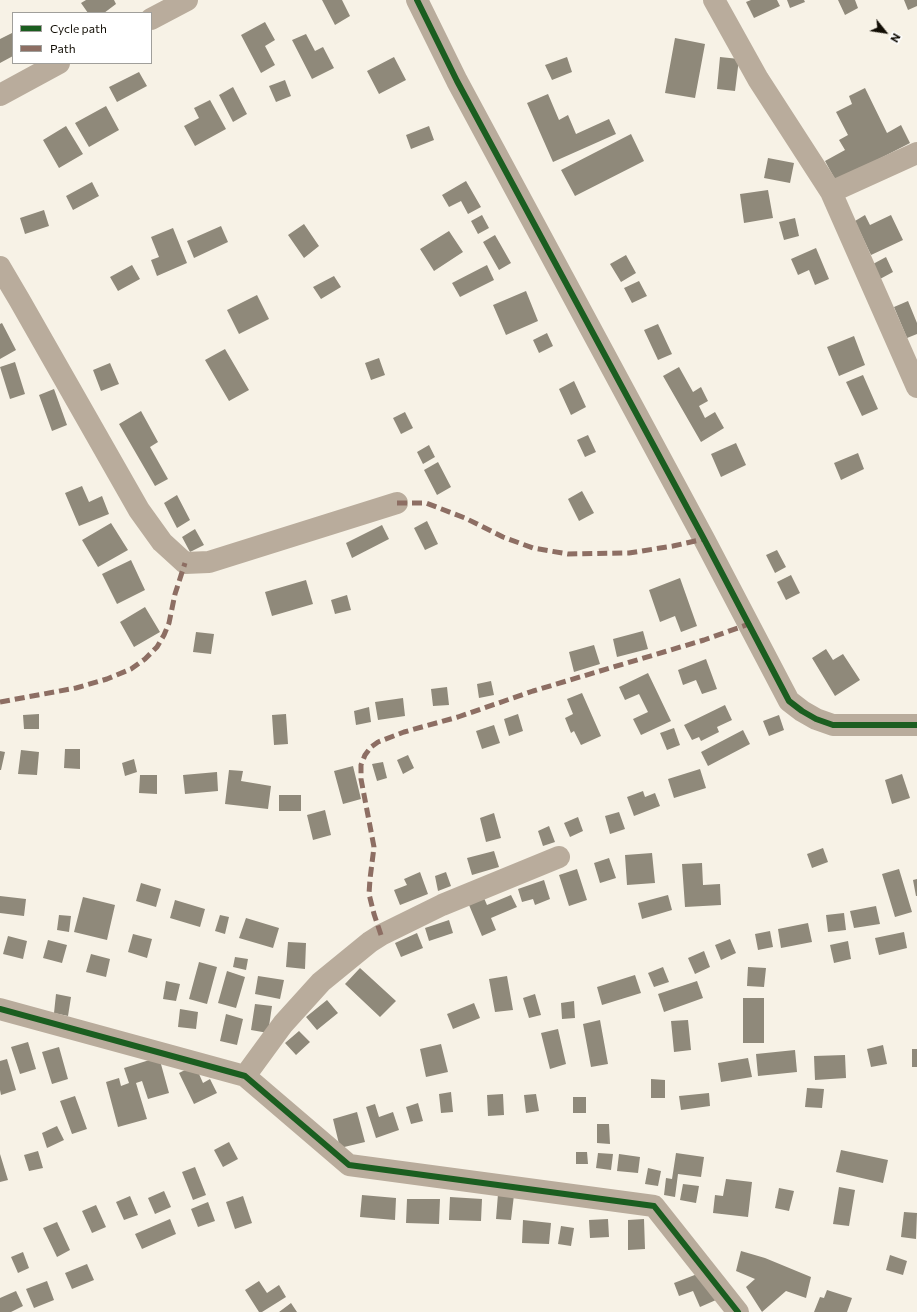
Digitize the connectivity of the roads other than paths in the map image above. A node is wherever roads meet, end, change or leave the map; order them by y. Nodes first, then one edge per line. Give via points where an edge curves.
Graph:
1 (187, 0) edge
2 (416, 0) edge
3 (714, 0) edge
4 (152, 18) edge
5 (57, 64) edge
6 (0, 96) edge
7 (917, 153) edge
8 (831, 192) junction
9 (0, 267) edge
10 (917, 387) edge
11 (397, 503) dead end
12 (917, 726) edge
13 (559, 856) dead end
14 (0, 1010) edge
15 (245, 1076) junction
16 (738, 1312) edge

1 - 4 street
2 - 12 street via 789,701 816,719 833,725
3 - 8 street via 758,79
5 - 6 street
7 - 8 street
8 - 10 street
9 - 11 street via 139,510 162,542 185,563 209,562
13 - 15 street via 442,905 370,942 321,982 283,1024
14 - 15 street
15 - 16 street via 349,1165 654,1206

